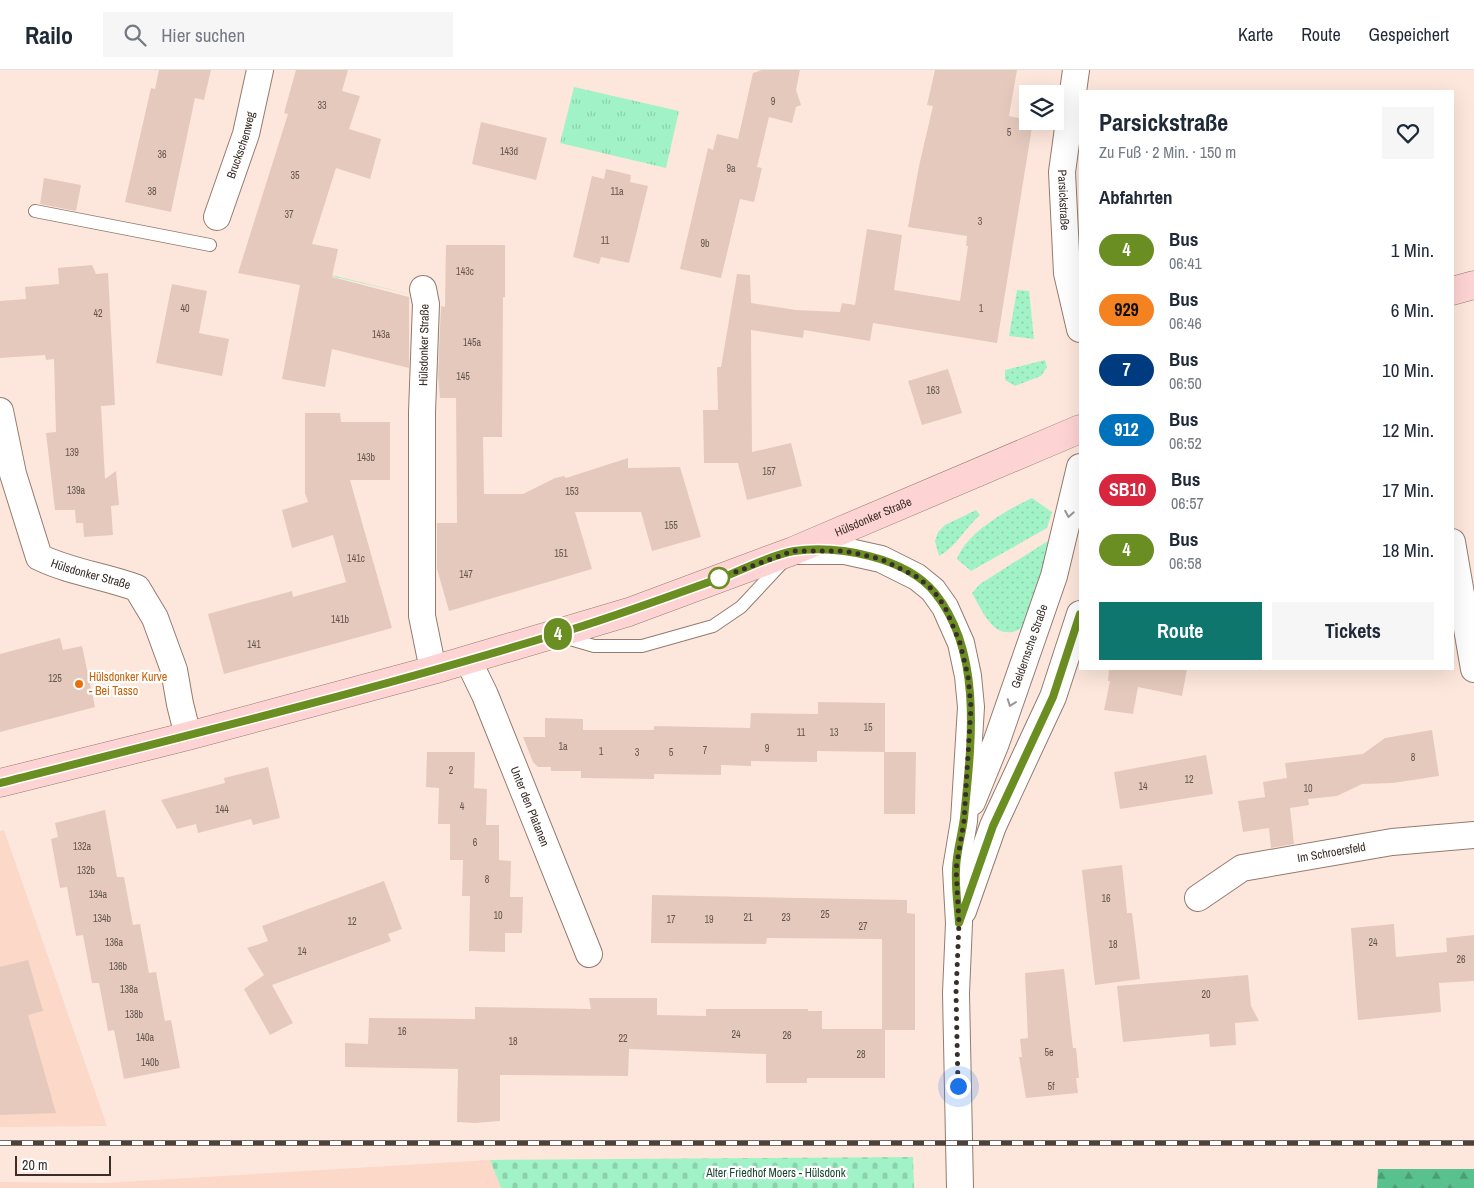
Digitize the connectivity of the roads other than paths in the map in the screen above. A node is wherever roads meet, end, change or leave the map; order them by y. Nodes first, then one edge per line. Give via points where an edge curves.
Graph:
1 (260, 70) edge
2 (1076, 70) edge
3 (35, 212) dead end
4 (217, 217) dead end
5 (210, 245) dead end
6 (1474, 285) edge
7 (423, 289) dead end
8 (1454, 290) edge
9 (1079, 325) edge
10 (0, 411) edge
11 (1079, 429) edge
12 (1079, 472) edge
13 (793, 551) junction
14 (1454, 554) edge
15 (1079, 617) edge
16 (556, 634) junction
17 (468, 660) junction
18 (1474, 669) edge
19 (433, 670) junction
20 (188, 736) junction
21 (0, 783) edge
22 (964, 821) junction
23 (1474, 835) edge
24 (1198, 898) dead end
25 (959, 923) junction
26 (589, 954) dead end
27 (960, 1188) edge

1 - 4 street, Bruckschenweg via 246,134
2 - 9 street, Parsickstraße via 1062,172 1067,273
3 - 5 lane
6 - 8 street
7 - 19 street, Hülsdonker Straße via 426,304 422,412 422,616
10 - 20 street, Hülsdonker Straße via 13,474 39,557 63,568 137,588 155,618 174,670
11 - 13 street, Hülsdonker Straße
12 -> 22 street, Geldernsche Straße via 1051,585 996,743
13 - 16 street, Hülsdonker Straße via 629,612
13 - 16 lane via 741,607 713,626 642,646 594,646
13 - 22 street, Geldernsche Straße via 845,551 881,559 917,577 933,590 945,607 960,643 971,707
14 - 18 street
15 - 25 street, Geldernsche Straße via 1053,697 993,826
16 - 17 street, Hülsdonker Straße
17 - 19 street, Hülsdonker Straße
17 - 26 street, Unter den Platanen
19 - 20 street, Hülsdonker Straße
20 - 21 street, Hülsdonker Straße
22 - 25 street, Geldernsche Straße via 956,869
23 - 24 street, Im Schroersfeld via 1392,842 1242,868
25 - 27 street, Geldernsche Straße via 956,993

